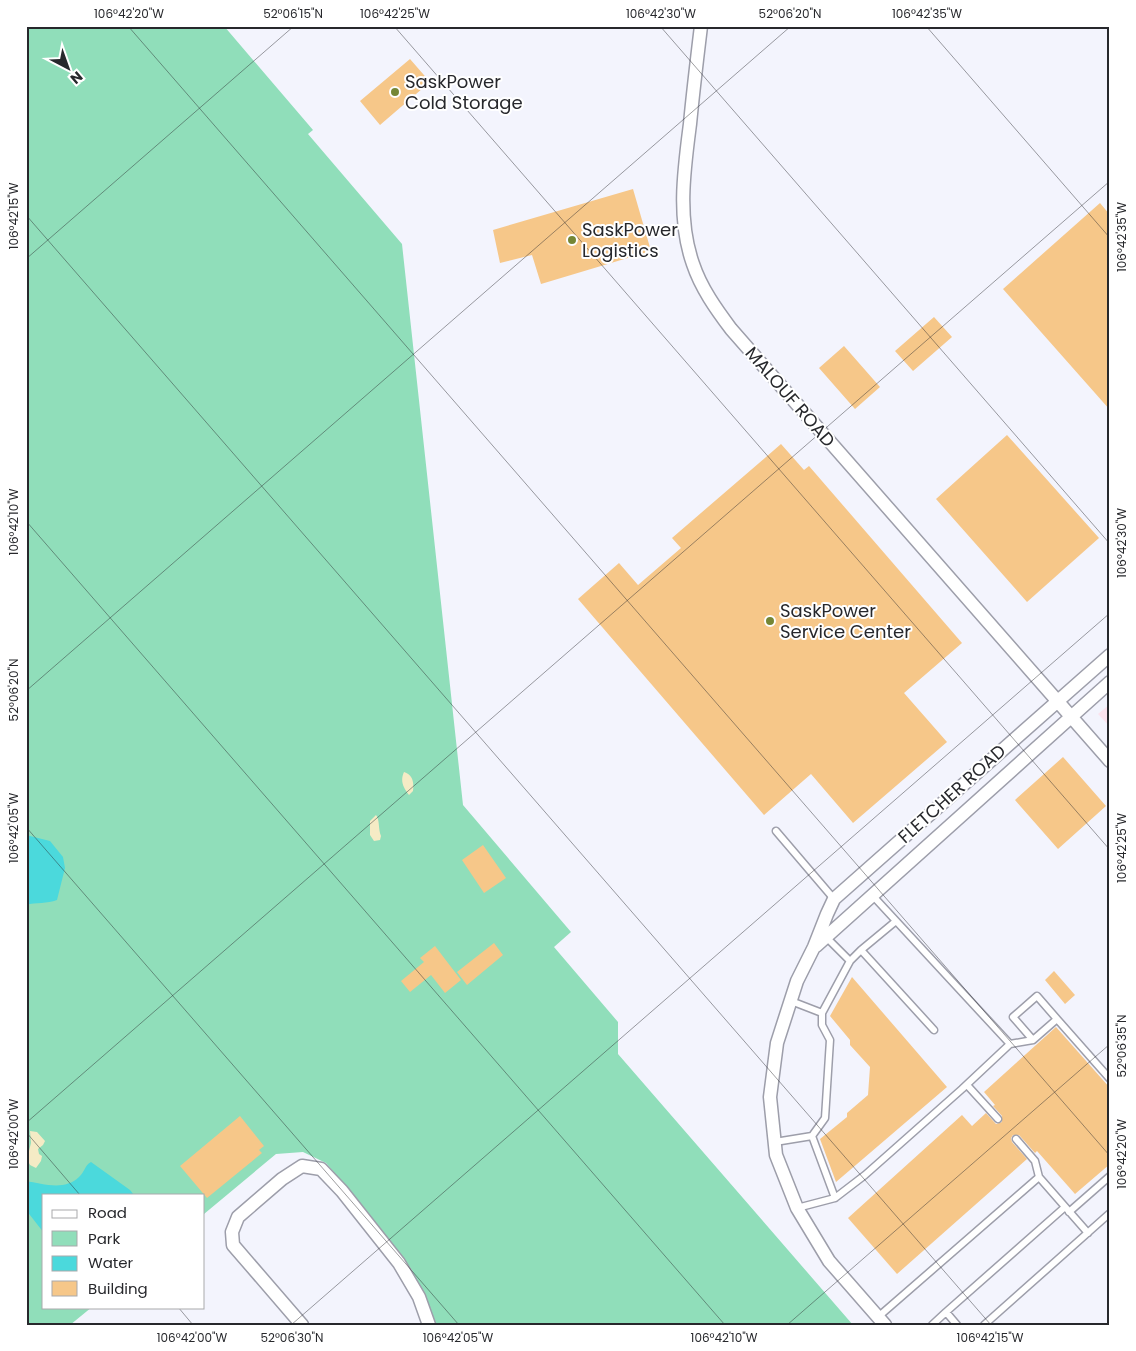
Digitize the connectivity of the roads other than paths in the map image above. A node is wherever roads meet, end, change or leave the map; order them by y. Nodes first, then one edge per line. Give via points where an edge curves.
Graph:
1 (701, 26) edge
2 (1110, 655) edge
3 (1110, 682) edge
4 (1058, 700) junction
5 (1071, 716) junction
6 (1110, 761) edge
7 (776, 831) dead end
8 (872, 896) junction
9 (834, 899) junction
10 (896, 921) junction
11 (826, 937) junction
12 (814, 947) junction
13 (862, 950) junction
14 (850, 961) junction
15 (791, 1001) junction
16 (822, 1013) junction
17 (1057, 1018) junction
18 (934, 1030) dead end
19 (1033, 1040) junction
20 (1010, 1044) junction
21 (1110, 1079) edge
22 (967, 1084) junction
23 (998, 1119) dead end
24 (812, 1136) junction
25 (1016, 1139) dead end
26 (775, 1142) junction
27 (1110, 1176) edge
28 (1039, 1177) junction
29 (835, 1198) junction
30 (797, 1208) junction
31 (1067, 1209) junction
32 (1110, 1213) edge
33 (1088, 1233) junction
34 (946, 1312) junction
35 (881, 1321) edge
36 (302, 1325) edge
37 (429, 1325) edge
38 (932, 1325) edge
39 (957, 1325) edge
40 (984, 1325) edge

1 - 4 street, MALOUF ROAD via 683,204 693,264 710,301 731,330
2 - 4 street, FLETCHER ROAD
3 - 5 street, FLETCHER ROAD
4 - 5 street, MALOUF ROAD
4 - 9 street, FLETCHER ROAD
5 - 6 street, MALOUF ROAD
5 - 8 street, FLETCHER ROAD
7 - 9 lane
8 - 10 lane
8 - 11 street, FLETCHER ROAD
9 - 12 street, FLETCHER ROAD
10 - 13 lane
10 - 20 lane
11 - 12 street, FLETCHER ROAD
11 - 14 lane
12 - 15 street, FLETCHER ROAD
13 - 14 lane
13 - 18 lane
14 - 16 lane
15 - 16 lane
15 - 26 street, FLETCHER ROAD via 777,1043 770,1097
16 - 24 lane via 822,1025 830,1040 825,1118
17 - 19 lane
17 - 19 lane via 1037,996 1013,1017
17 - 21 lane
19 - 20 lane
20 - 22 lane
22 - 23 lane
22 - 29 lane
24 - 26 lane
24 - 29 lane
25 - 28 lane via 1035,1161
26 - 30 street, FLETCHER ROAD via 776,1155
27 - 31 lane
28 - 31 lane
28 - 35 lane
29 - 30 lane
30 - 35 street, FLETCHER ROAD via 830,1261
31 - 33 lane
31 - 34 lane
32 - 33 lane
33 - 40 lane
34 - 38 lane
34 - 39 lane
36 - 37 street via 233,1245 232,1232 238,1217 302,1166 321,1170 342,1191 399,1263 419,1297

